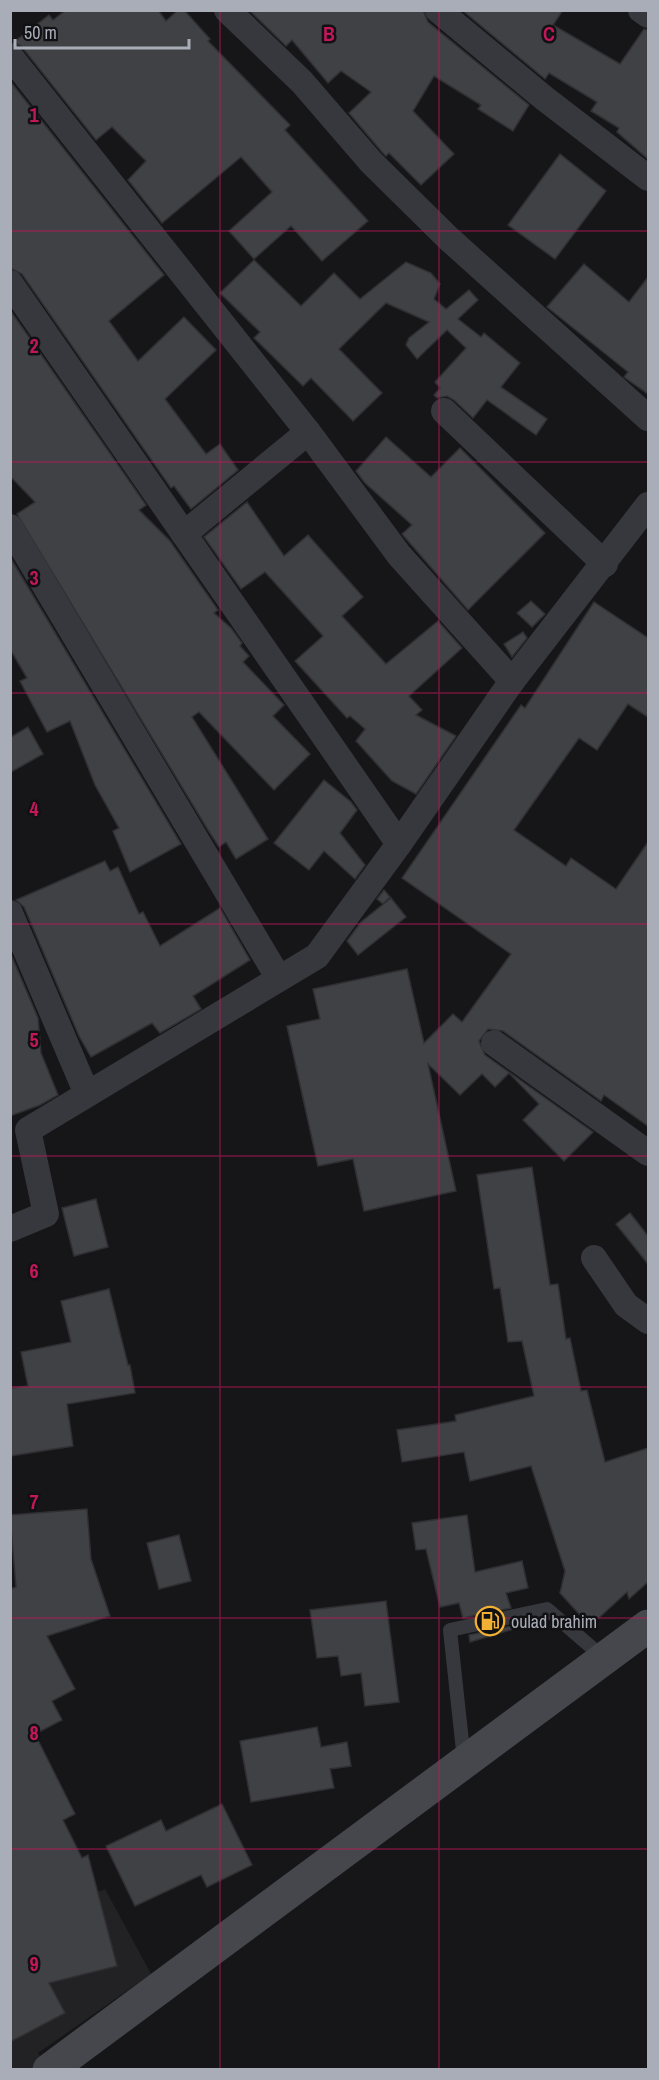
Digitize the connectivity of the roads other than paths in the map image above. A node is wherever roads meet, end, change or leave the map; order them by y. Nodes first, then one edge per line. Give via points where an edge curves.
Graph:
1 (227, 10) edge
2 (438, 10) edge
3 (641, 10) edge
4 (648, 15) edge
5 (10, 56) edge
6 (648, 178) edge
7 (10, 283) edge
8 (444, 411) dead end
9 (648, 418) edge
10 (308, 432) junction
11 (648, 505) edge
12 (10, 527) edge
13 (184, 534) junction
14 (605, 564) junction
15 (512, 681) junction
16 (399, 844) junction
17 (10, 913) edge
18 (278, 977) junction
19 (494, 1043) dead end
20 (87, 1094) junction
21 (648, 1153) edge
22 (10, 1229) edge
23 (594, 1258) dead end
24 (648, 1321) edge
25 (648, 1626) edge
26 (605, 1659) junction
27 (465, 1764) junction
28 (49, 2070) edge

1 - 9 street via 302,82 371,162 448,238
2 - 6 street
3 - 4 street
5 - 10 street
7 - 13 street
8 - 14 street
10 - 13 street
10 - 15 street via 399,555
11 - 14 street
12 - 18 street
13 - 16 street
14 - 15 street
15 - 16 street
16 - 18 street via 317,956
17 - 20 street
18 - 20 street
19 - 21 street
20 - 22 street via 28,1130 46,1214
23 - 24 street via 626,1305
25 - 26 main road
26 - 27 main road
26 - 27 lane via 547,1609 450,1630
27 - 28 main road

